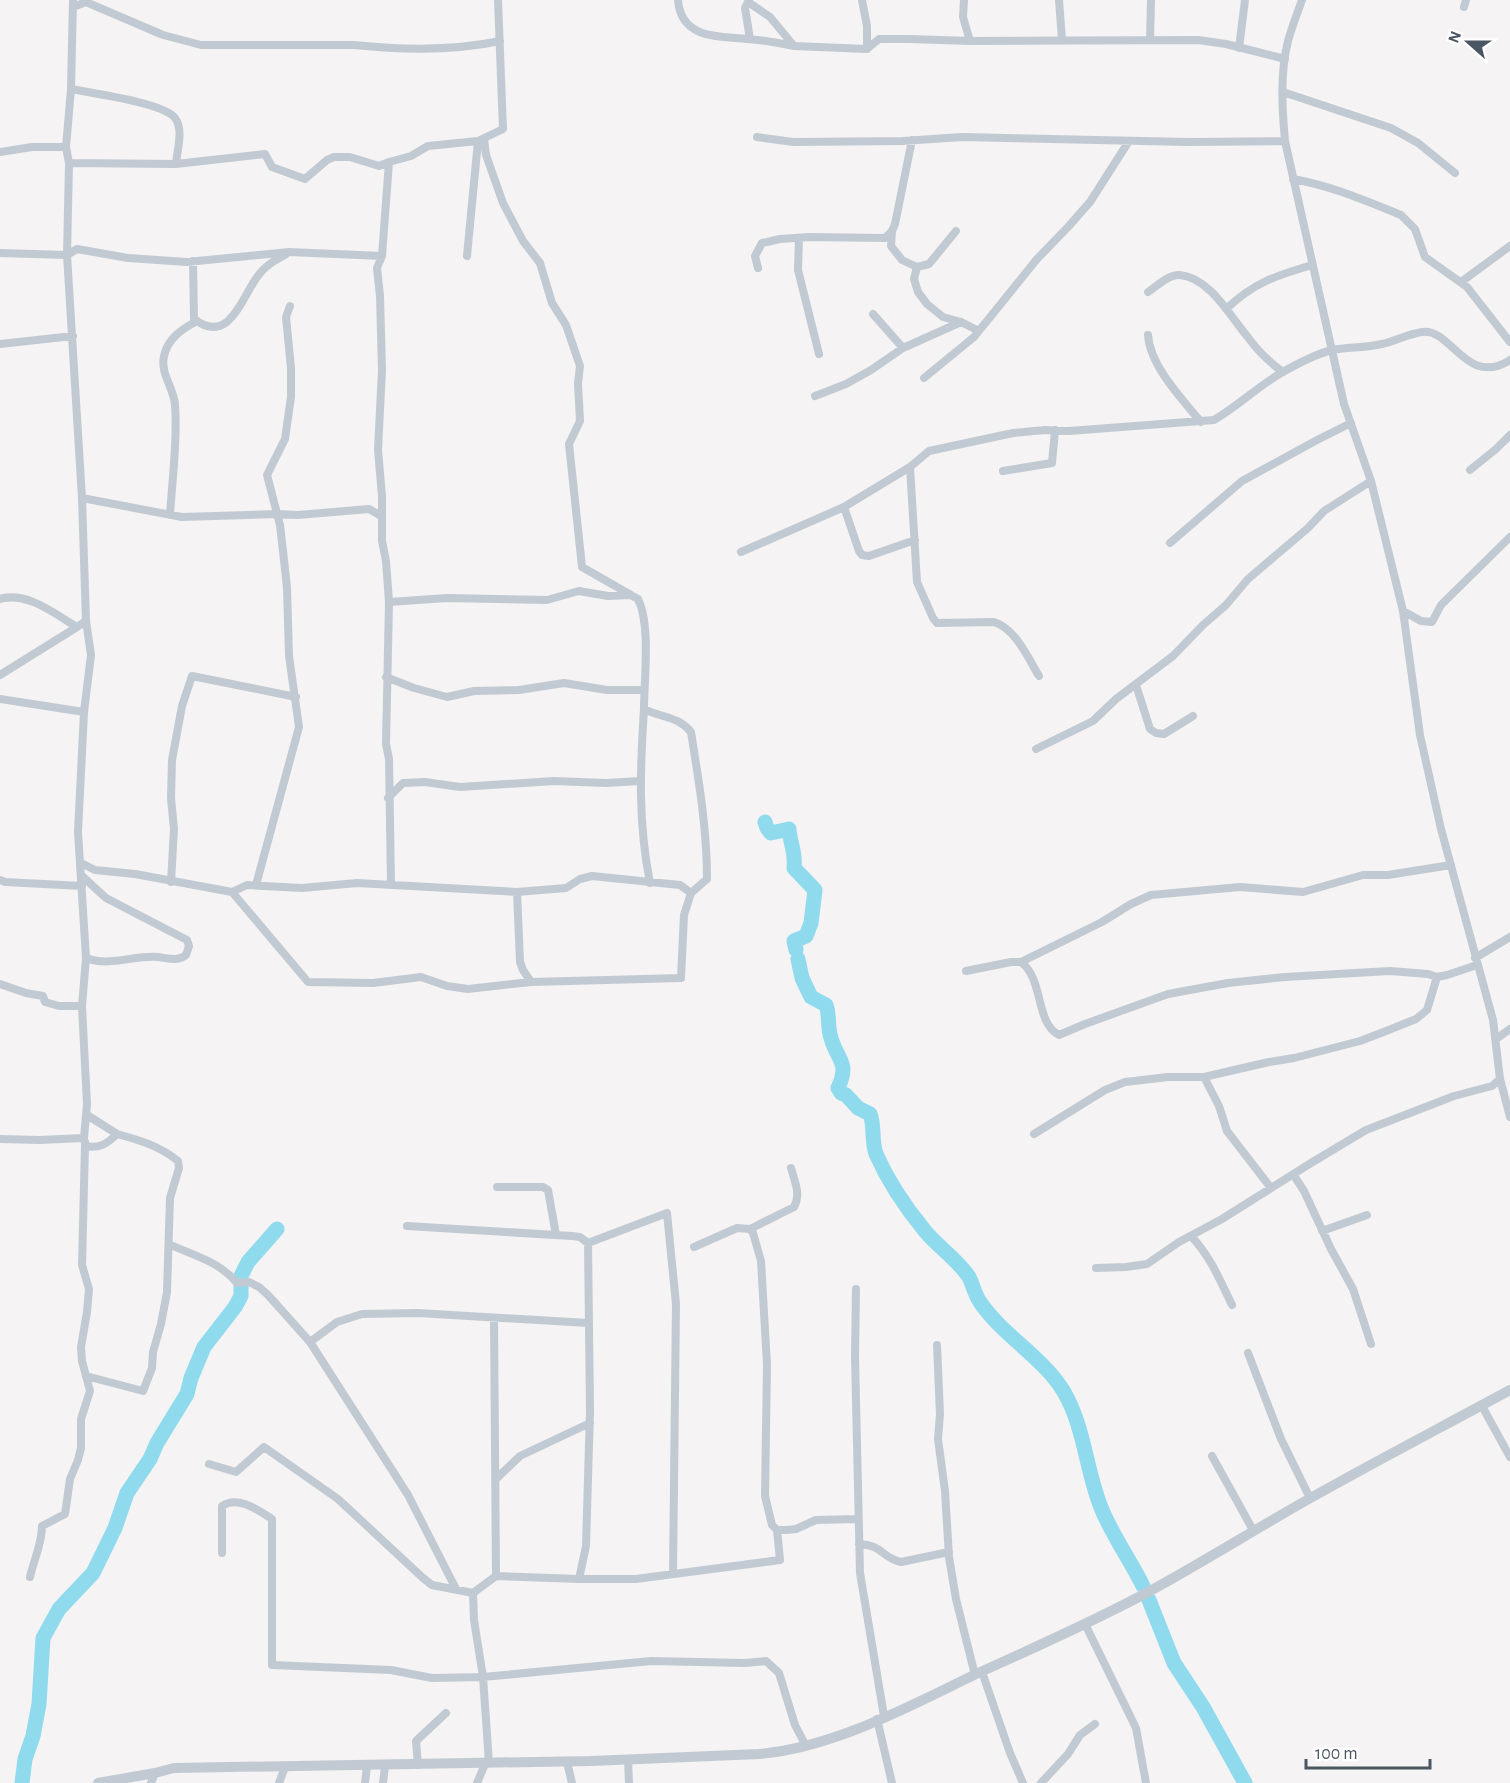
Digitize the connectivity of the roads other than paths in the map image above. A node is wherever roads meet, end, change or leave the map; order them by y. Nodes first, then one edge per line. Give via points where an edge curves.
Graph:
1 (498, 0) edge
2 (678, 0) edge
3 (862, 0) edge
4 (964, 0) edge
5 (1059, 0) edge
6 (1151, 0) edge
7 (1245, 0) edge
8 (1302, 0) edge
9 (749, 1) edge
10 (73, 3) edge
11 (867, 26) junction
12 (750, 39) junction
13 (879, 39) junction
14 (500, 40) junction
15 (1062, 40) junction
16 (1150, 40) junction
17 (970, 41) junction
18 (794, 46) junction
19 (1239, 48) junction
20 (867, 49) junction
21 (1285, 59) junction
22 (71, 89) junction
23 (1283, 92) junction
24 (758, 137) dead end
25 (481, 140) junction
26 (912, 140) junction
27 (1129, 141) junction
28 (1285, 141) junction
29 (66, 147) junction
30 (0, 152) edge
31 (389, 162) junction
32 (69, 163) junction
33 (176, 164) junction
34 (1455, 173) dead end
35 (1293, 178) junction
36 (892, 231) junction
37 (956, 231) dead end
38 (799, 238) junction
39 (1510, 246) edge
40 (289, 252) junction
41 (0, 254) edge
42 (67, 255) junction
43 (382, 256) junction
44 (467, 256) dead end
45 (193, 261) junction
46 (1312, 265) junction
47 (917, 267) junction
48 (758, 268) dead end
49 (1461, 282) junction
50 (1148, 292) dead end
51 (290, 306) dead end
52 (1226, 309) junction
53 (873, 314) dead end
54 (197, 321) junction
55 (961, 322) junction
56 (979, 331) junction
57 (1148, 335) dead end
58 (73, 336) junction
59 (1510, 342) edge
60 (0, 344) edge
61 (903, 348) junction
62 (1332, 351) junction
63 (819, 354) dead end
64 (1510, 360) edge
65 (1283, 372) junction
66 (924, 378) dead end
67 (815, 396) dead end
68 (1201, 422) junction
69 (1351, 423) junction
70 (1055, 430) junction
71 (1510, 435) edge
72 (910, 467) junction
73 (1470, 470) dead end
74 (1003, 471) dead end
75 (1371, 481) junction
76 (382, 496) junction
77 (82, 498) junction
78 (844, 507) junction
79 (369, 509) junction
80 (276, 514) junction
81 (170, 515) junction
82 (381, 516) junction
83 (1510, 537) edge
84 (915, 540) junction
85 (1170, 543) dead end
86 (741, 552) dead end
87 (632, 595) junction
88 (0, 599) edge
89 (389, 602) junction
90 (1403, 611) junction
91 (86, 621) junction
92 (77, 627) junction
93 (0, 675) edge
94 (1039, 676) dead end
95 (386, 677) junction
96 (1136, 685) junction
97 (644, 690) junction
98 (296, 698) junction
99 (0, 699) edge
100 (644, 709) junction
101 (84, 712) junction
102 (1193, 716) dead end
103 (1036, 749) dead end
104 (389, 772) junction
105 (640, 781) junction
106 (403, 783) junction
107 (388, 798) junction
108 (81, 863) junction
109 (1451, 865) junction
110 (82, 876) junction
111 (0, 880) edge
112 (171, 882) junction
113 (650, 883) junction
114 (256, 885) junction
115 (391, 885) junction
116 (82, 886) junction
117 (232, 892) junction
118 (517, 892) junction
119 (691, 893) junction
120 (1510, 937) edge
121 (86, 958) junction
122 (1476, 961) junction
123 (1021, 962) junction
124 (966, 971) dead end
125 (1437, 977) junction
126 (531, 982) junction
127 (0, 984) edge
128 (82, 1006) junction
129 (1510, 1029) edge
130 (1496, 1039) junction
131 (1204, 1077) junction
132 (1500, 1079) junction
133 (87, 1115) junction
134 (1510, 1118) edge
135 (117, 1134) junction
136 (1034, 1134) dead end
137 (0, 1139) edge
138 (85, 1142) junction
139 (791, 1168) dead end
140 (1293, 1174) junction
141 (497, 1187) dead end
142 (1271, 1188) junction
143 (1367, 1215) dead end
144 (407, 1226) dead end
145 (750, 1229) junction
146 (1322, 1231) junction
147 (556, 1235) junction
148 (1191, 1236) junction
149 (588, 1243) junction
150 (169, 1244) junction
151 (693, 1247) dead end
152 (1096, 1268) dead end
153 (856, 1289) dead end
154 (1232, 1305) dead end
155 (494, 1318) junction
156 (588, 1323) junction
157 (310, 1342) junction
158 (1371, 1344) dead end
159 (937, 1345) dead end
160 (1248, 1353) dead end
161 (86, 1376) junction
162 (1510, 1390) edge
163 (1482, 1406) junction
164 (590, 1423) junction
165 (1212, 1456) dead end
166 (1510, 1457) edge
167 (208, 1464) dead end
168 (496, 1479) junction
169 (1310, 1498) junction
170 (858, 1519) junction
171 (777, 1530) junction
172 (1253, 1530) junction
173 (859, 1544) junction
174 (222, 1552) dead end
175 (949, 1552) junction
176 (673, 1574) junction
177 (496, 1576) junction
178 (30, 1577) dead end
179 (579, 1579) junction
180 (456, 1589) junction
181 (473, 1593) junction
182 (1085, 1624) junction
183 (978, 1673) junction
184 (483, 1677) junction
185 (446, 1713) dead end
186 (881, 1718) junction
187 (1095, 1724) dead end
188 (806, 1746) junction
189 (628, 1759) junction
190 (567, 1762) junction
191 (487, 1764) junction
192 (418, 1765) junction
193 (367, 1766) junction
194 (385, 1766) junction
195 (285, 1767) junction
196 (890, 1772) junction
197 (153, 1778) edge
198 (98, 1783) edge
199 (279, 1783) edge
200 (365, 1783) edge
201 (383, 1783) edge
202 (477, 1783) edge
203 (572, 1783) edge
204 (629, 1783) edge
205 (885, 1783) edge
206 (892, 1783) edge
207 (1023, 1783) edge
208 (1041, 1783) edge
209 (1146, 1783) edge

1 - 14 street
2 - 12 street via 679,11 689,25 706,35
3 - 11 street
4 - 17 street via 963,17
5 - 15 street
6 - 16 street
7 - 19 street
8 - 21 street
9 - 12 street via 745,8
9 - 18 street via 770,17
10 - 14 street via 86,3 164,35 201,45 424,49
10 - 22 street
11 - 13 street
11 - 20 street
12 - 18 street
13 - 17 street
13 - 20 street
14 - 25 street via 503,129
15 - 16 street
15 - 17 street
16 - 19 street via 1198,40
18 - 20 street
19 - 21 street
21 - 23 street
22 - 29 street
22 - 33 street via 161,108 175,118 180,131
23 - 28 street
23 - 34 street via 1391,128 1418,143
24 - 26 street via 793,142
25 - 31 street via 428,146
25 - 44 street
25 - 87 street via 503,203 523,241 540,262 552,303 566,325 580,366 580,421 569,444 582,567
26 - 27 street via 962,137
26 - 36 street
27 - 28 street
27 - 56 street via 1090,202
28 - 35 street
29 - 30 street
29 - 32 street
31 - 33 street via 379,166 350,157 334,157 305,178 272,167 265,154
31 - 43 street
32 - 33 street
32 - 42 street
35 - 46 street
35 - 49 street via 1345,192 1401,215 1415,229 1425,257
36 - 38 street via 885,238 876,239
36 - 47 street via 891,246 902,260
37 - 47 street via 929,264
38 - 48 street via 762,243 755,256
38 - 63 street via 798,270
39 - 49 street
40 - 43 street
40 - 45 street
40 - 54 street via 262,271 240,308 225,324 202,325
41 - 42 street
42 - 45 street via 78,249 128,258
42 - 58 street
43 - 76 street via 377,268
45 - 54 street
46 - 52 street via 1259,283
46 - 62 street
47 - 55 street via 914,279 927,304 943,317
49 - 59 street
50 - 52 street via 1179,275 1199,282
51 - 80 street via 286,317 291,397 285,439 267,476
52 - 65 street via 1255,346
53 - 61 street
54 - 81 street via 182,329 163,358 164,372 176,402
55 - 56 street
55 - 61 street
56 - 66 street
57 - 68 street via 1167,380
58 - 60 street
58 - 77 street
61 - 67 street via 846,384
62 - 64 street via 1376,345 1423,331 1437,335 1476,365 1502,365
62 - 65 street
62 - 69 street
65 - 68 street via 1228,412
68 - 70 street
69 - 75 street
69 - 85 street via 1242,481
70 - 72 street via 960,443 929,451
70 - 74 street via 1052,463
71 - 73 street
72 - 78 street
72 - 84 street
75 - 90 street
75 - 96 street via 1324,511 1248,579 1173,657
76 - 79 street
76 - 82 street
77 - 81 street
77 - 91 street
78 - 84 street via 862,555 870,556
78 - 86 street
79 - 80 street
79 - 82 street
80 - 81 street
80 - 98 street
82 - 89 street
83 - 90 street via 1441,605 1432,622
84 - 94 street via 917,582 937,623 1002,624
87 - 89 street via 579,591 547,600 447,598
87 - 97 street via 638,599 642,612
88 - 92 street via 21,598
89 - 95 street
90 - 109 street via 1420,735
91 - 92 street
91 - 101 street via 91,655
92 - 93 street
95 - 97 street via 447,696 564,683 607,690
95 - 104 street
96 - 102 street via 1150,729 1156,733 1164,734
96 - 103 street via 1092,721
97 - 100 street
98 - 112 street via 192,676 172,760
98 - 114 street via 299,728
99 - 101 street
100 - 105 street
100 - 119 street via 683,722 691,732 706,824 707,879
101 - 108 street via 78,832
104 - 106 street
104 - 107 street
105 - 106 street via 459,787
105 - 113 street
106 - 107 street
107 - 115 street
108 - 110 street
108 - 112 street via 95,870
109 - 122 street
109 - 123 street via 1363,875 1304,892 1240,887 1151,895
110 - 116 street
110 - 121 street via 106,898 187,940 189,946 186,955 176,959 146,956 99,962
111 - 116 street
112 - 117 street
113 - 118 street via 591,876 566,888
113 - 119 street via 680,885
114 - 115 street
114 - 117 street
115 - 118 street
116 - 121 street
117 - 126 street via 308,982 373,983 421,977 468,989
118 - 126 street via 520,962
119 - 126 street via 684,915 681,978
120 - 122 street
121 - 128 street
122 - 125 street
122 - 130 street
123 - 124 street
123 - 125 street via 1033,976 1052,1032 1059,1035 1168,994 1239,982 1390,971
125 - 131 street via 1427,1010 1416,1019 1360,1041
127 - 128 street via 43,996 45,1002 59,1006
128 - 133 street
129 - 130 street
130 - 132 street
131 - 136 street via 1125,1082
131 - 142 street via 1227,1131
132 - 134 street
132 - 140 street via 1492,1086 1454,1096 1366,1130
133 - 135 street
133 - 138 street
135 - 138 street via 109,1143 95,1148
135 - 150 street via 155,1146 178,1161 170,1198
137 - 138 street
138 - 161 street via 82,1265 89,1289 81,1347
139 - 145 street via 798,1192 794,1207
140 - 142 street
140 - 146 street
141 - 147 street via 548,1190
142 - 148 street
143 - 146 street
144 - 147 street
145 - 151 street via 737,1228
145 - 171 street via 761,1261 767,1364 765,1496 772,1525
146 - 158 street via 1353,1289
147 - 149 street via 580,1237
148 - 152 street via 1147,1264
148 - 154 street via 1214,1267
149 - 156 street
149 - 176 street via 667,1213 676,1326
150 - 157 street via 212,1262 237,1283 249,1282 259,1287
150 - 161 street via 161,1324 152,1368 142,1390
153 - 170 street
155 - 156 street
155 - 157 street via 418,1312 362,1314 337,1322
155 - 168 street
156 - 164 street
157 - 180 street via 408,1495
159 - 175 street via 938,1438
160 - 169 street via 1281,1439
161 - 178 street via 90,1390 81,1419 81,1448 70,1479 65,1514 42,1526
162 - 163 street
163 - 166 street
163 - 169 street
164 - 168 street via 520,1456
164 - 179 street via 586,1546
165 - 172 street
167 - 180 street via 236,1472 264,1447 338,1499 432,1585
168 - 177 street
169 - 172 street
170 - 171 street via 816,1520 795,1529
170 - 173 street
171 - 176 street via 780,1560
172 - 182 street
173 - 175 street via 876,1546 901,1562
173 - 186 street
174 - 184 street via 222,1506 239,1502 272,1519 272,1665 391,1670 432,1678
175 - 183 street via 956,1599
176 - 179 street via 636,1579
177 - 179 street
177 - 181 street
180 - 181 street
181 - 184 street
182 - 183 street
182 - 209 street via 1136,1728
183 - 186 street
183 - 207 street
184 - 188 street via 651,1661 766,1661 779,1673 795,1725
184 - 191 street
185 - 192 street via 416,1741
186 - 188 street
186 - 196 street
187 - 208 street via 1080,1734 1068,1754
188 - 189 street via 759,1754
189 - 190 street
189 - 204 street
190 - 191 street
190 - 203 street
191 - 192 street
191 - 202 street
192 - 194 street
193 - 194 street
193 - 195 street
193 - 200 street
194 - 201 street
195 - 197 street via 174,1768
195 - 199 street
196 - 205 street
196 - 206 street
197 - 198 street

